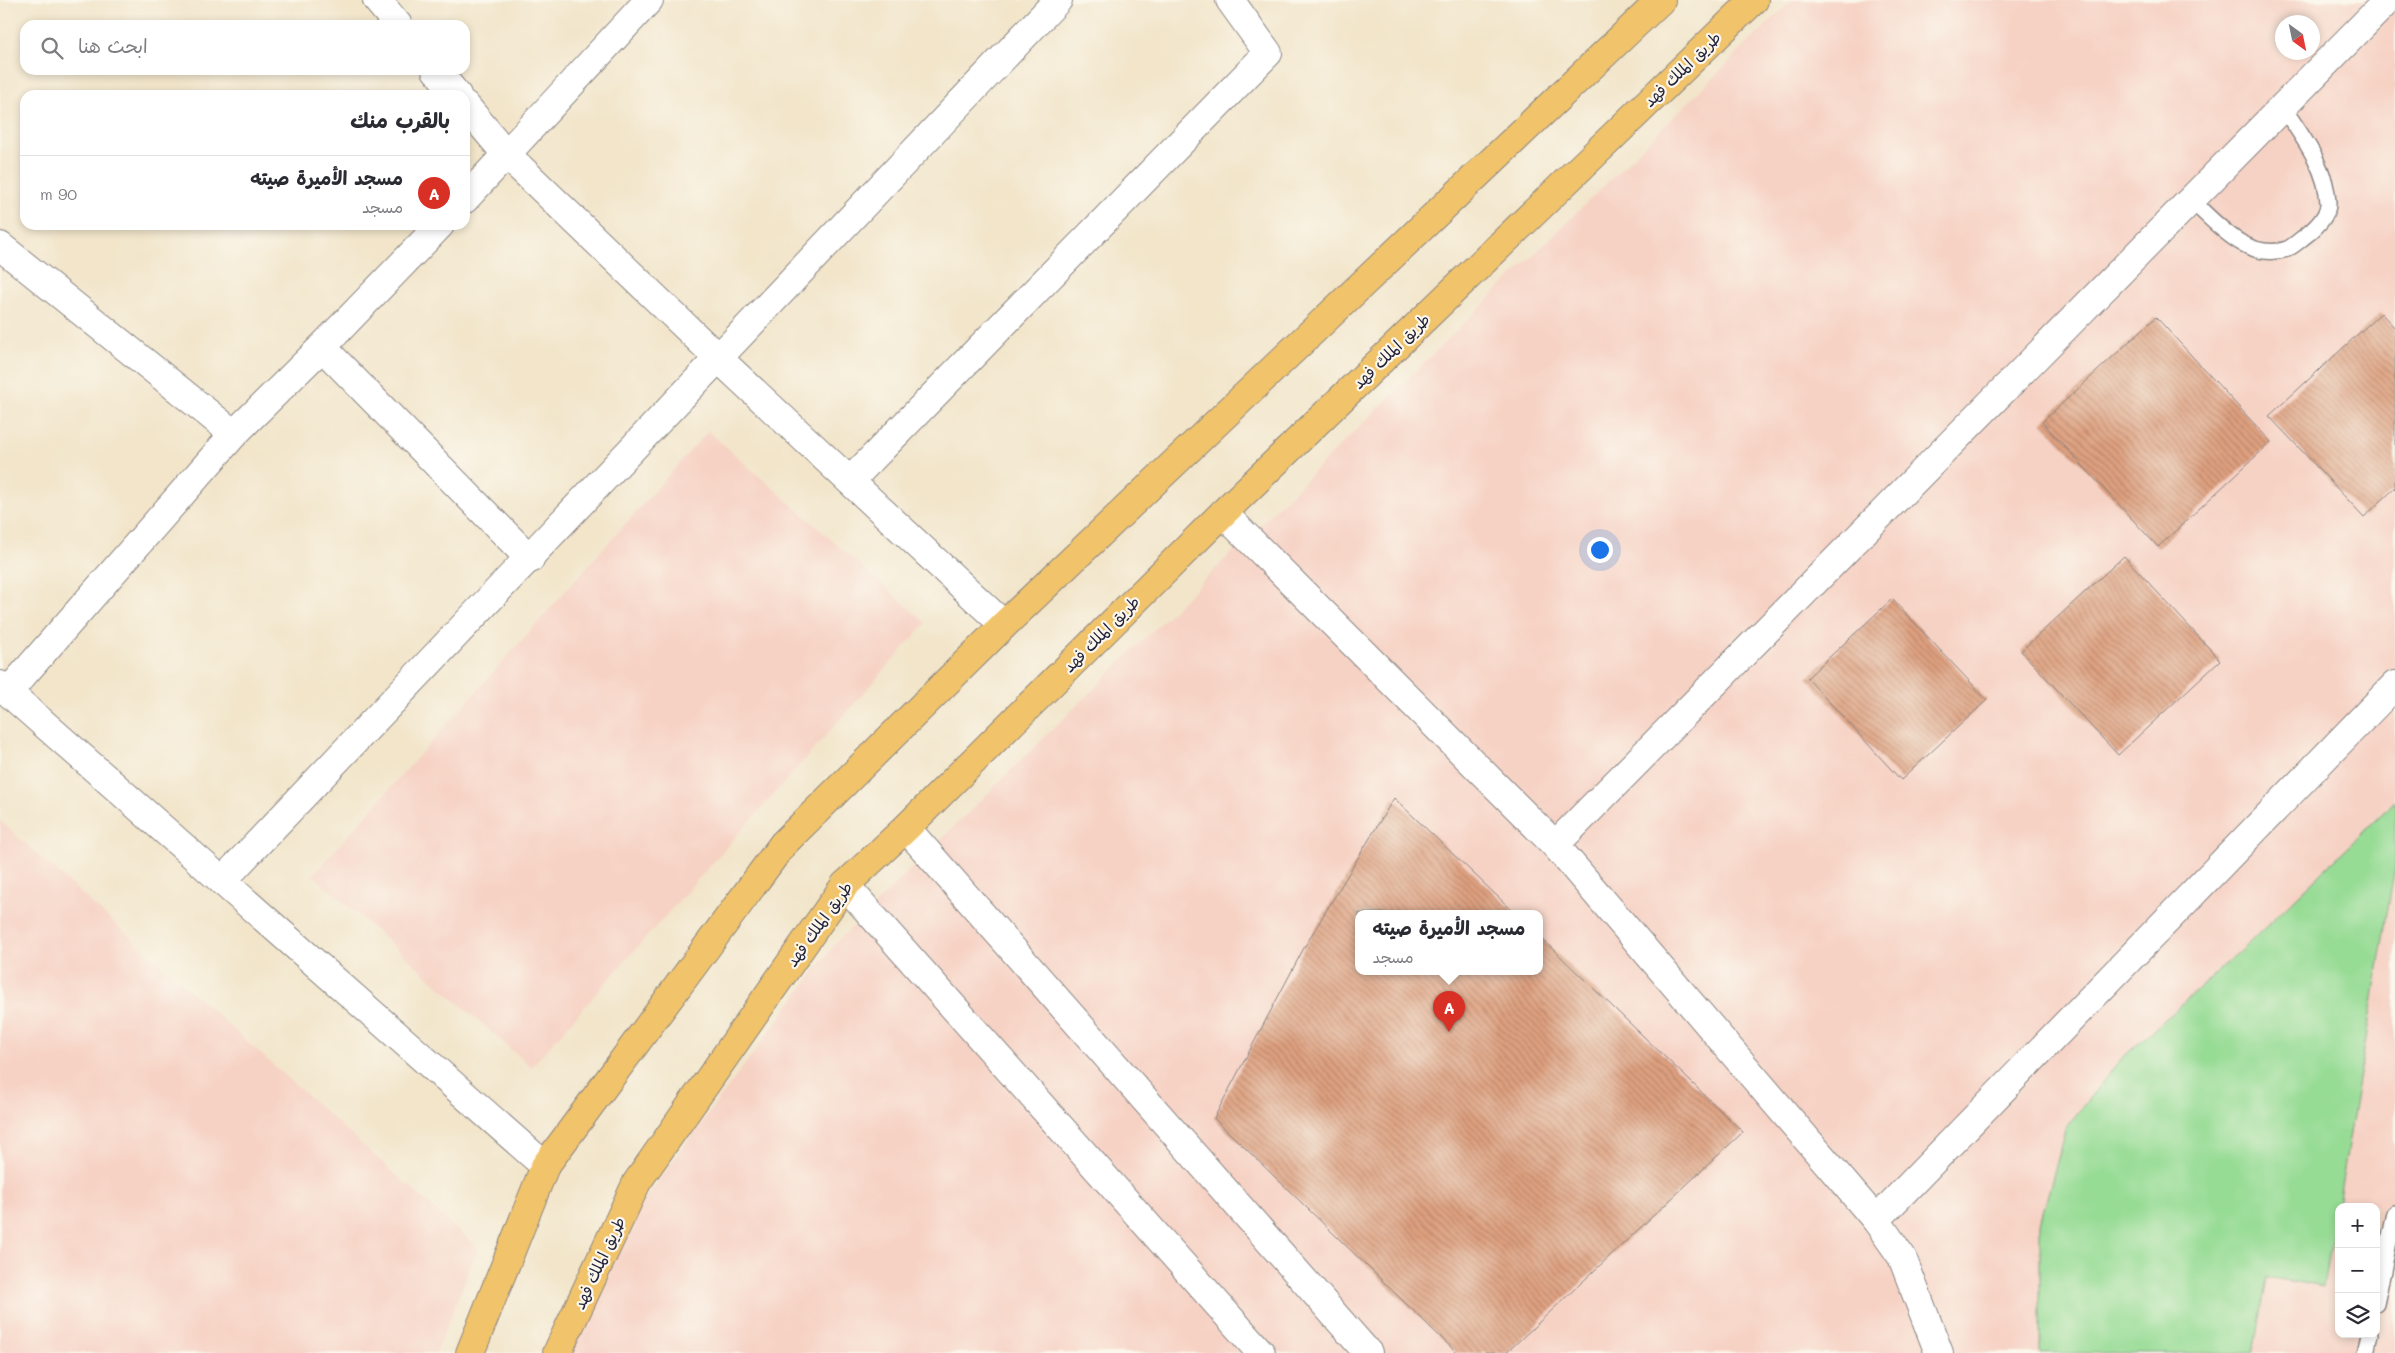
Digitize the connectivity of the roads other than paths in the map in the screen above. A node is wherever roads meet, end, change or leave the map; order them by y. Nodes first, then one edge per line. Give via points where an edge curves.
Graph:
1 (378, 0) edge
2 (649, 0) edge
3 (1058, 0) edge
4 (1230, 0) edge
5 (1660, 0) edge
6 (1754, 0) edge
7 (2388, 0) edge
8 (394, 20) edge
9 (440, 75) edge
10 (453, 90) edge
11 (2283, 107) junction
12 (470, 111) edge
13 (507, 155) junction
14 (470, 194) edge
15 (2191, 200) junction
16 (435, 230) edge
17 (0, 246) edge
18 (322, 347) junction
19 (718, 358) junction
20 (234, 434) junction
21 (850, 481) junction
22 (1224, 513) junction
23 (530, 559) junction
24 (1004, 625) junction
25 (2395, 686) edge
26 (4, 688) edge
27 (906, 828) junction
28 (1555, 845) junction
29 (222, 881) junction
30 (845, 885) junction
31 (545, 1166) junction
32 (2395, 1213) edge
33 (1876, 1220) junction
34 (2378, 1293) edge
35 (2369, 1338) edge
36 (470, 1353) edge
37 (557, 1353) edge
38 (1261, 1353) edge
39 (1368, 1353) edge
40 (1939, 1353) edge
41 (2366, 1353) edge

1 - 8 street
2 - 13 street
3 - 19 street
4 - 21 street via 1268,52
5 - 24 main road
6 - 22 main road, طريق الملك فهد
7 - 11 street
9 - 10 street
11 - 15 street
11 - 15 lane via 2317,161 2326,184 2329,206 2319,225 2288,249 2260,252 2231,237
12 - 13 street
13 - 14 street
13 - 19 street
15 - 28 street
16 - 18 street
17 - 20 street
18 - 20 street
18 - 23 street
19 - 21 street
19 - 23 street
20 - 26 street
21 - 24 street
22 - 27 main road, طريق الملك فهد
22 - 28 street
23 - 29 street
24 - 31 main road via 783,844
25 - 33 street
26 - 29 street
27 - 30 main road, طريق الملك فهد
27 - 39 street
28 - 33 street
29 - 31 street
30 - 37 main road, طريق الملك فهد via 637,1182
30 - 38 street
31 - 36 main road
32 - 34 lane
33 - 40 street via 1902,1257
35 - 41 lane

